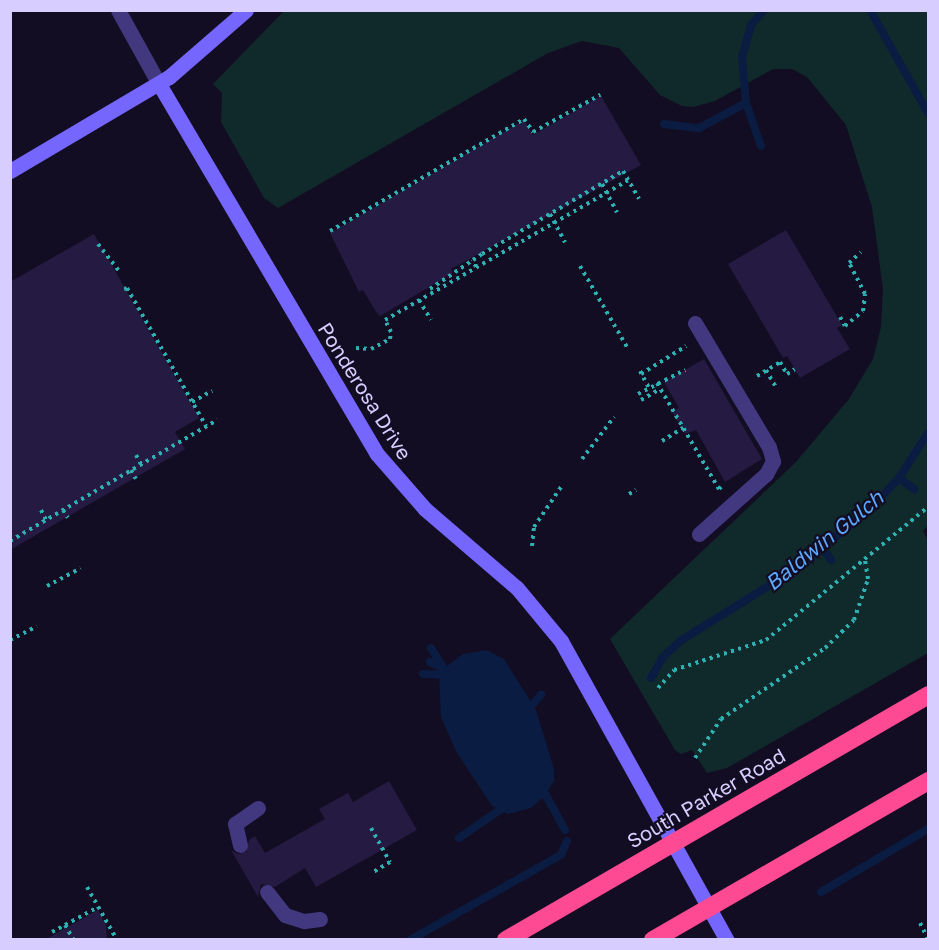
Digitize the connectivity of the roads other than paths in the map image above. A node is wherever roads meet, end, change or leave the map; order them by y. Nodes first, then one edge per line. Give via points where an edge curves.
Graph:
1 (118, 10) edge
2 (246, 10) edge
3 (159, 84) junction
4 (10, 171) edge
5 (695, 323) dead end
6 (699, 534) dead end
7 (928, 695) edge
8 (928, 781) edge
9 (258, 808) dead end
10 (674, 844) junction
11 (240, 845) dead end
12 (267, 892) dead end
13 (709, 907) junction
14 (320, 919) dead end
15 (506, 939) edge
16 (653, 939) edge
17 (727, 939) edge

1 - 3 street
2 - 3 street via 198,55
3 - 4 street
3 - 10 street, Ponderosa Drive via 369,444 412,497 506,577 550,624
5 - 6 street via 769,447 773,461 766,474
7 - 10 highway, South Parker Road
8 - 13 highway
9 - 11 street via 236,824
10 - 13 street, Ponderosa Drive
10 - 15 highway, South Parker Road
12 - 14 street via 285,915 304,921
13 - 16 highway
13 - 17 street, Ponderosa Drive

